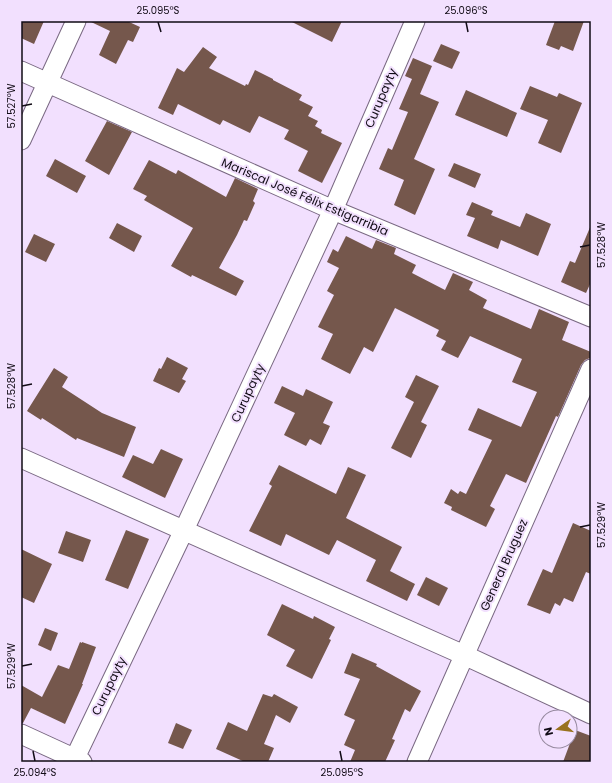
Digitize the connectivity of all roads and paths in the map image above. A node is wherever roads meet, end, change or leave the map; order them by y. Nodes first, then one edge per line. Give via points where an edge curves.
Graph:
1 (76, 21) edge
2 (415, 21) edge
3 (21, 71) edge
4 (48, 83) junction
5 (21, 140) edge
6 (333, 210) junction
7 (591, 317) edge
8 (591, 368) edge
9 (21, 458) edge
10 (184, 530) junction
11 (464, 655) junction
12 (591, 714) edge
13 (21, 734) edge
14 (76, 761) edge
15 (417, 762) edge

1 - 4 street
2 - 6 street, Curupayty
3 - 4 street, Mariscal José Félix Estigarribia
4 - 5 street
4 - 6 street, Mariscal José Félix Estigarribia
6 - 7 street, Mariscal José Félix Estigarribia
6 - 10 street, Curupayty
8 - 11 street, General Bruguez
9 - 10 street
10 - 11 street
10 - 14 street, Curupayty
11 - 12 street
11 - 15 street, General Bruguez
13 - 14 street

